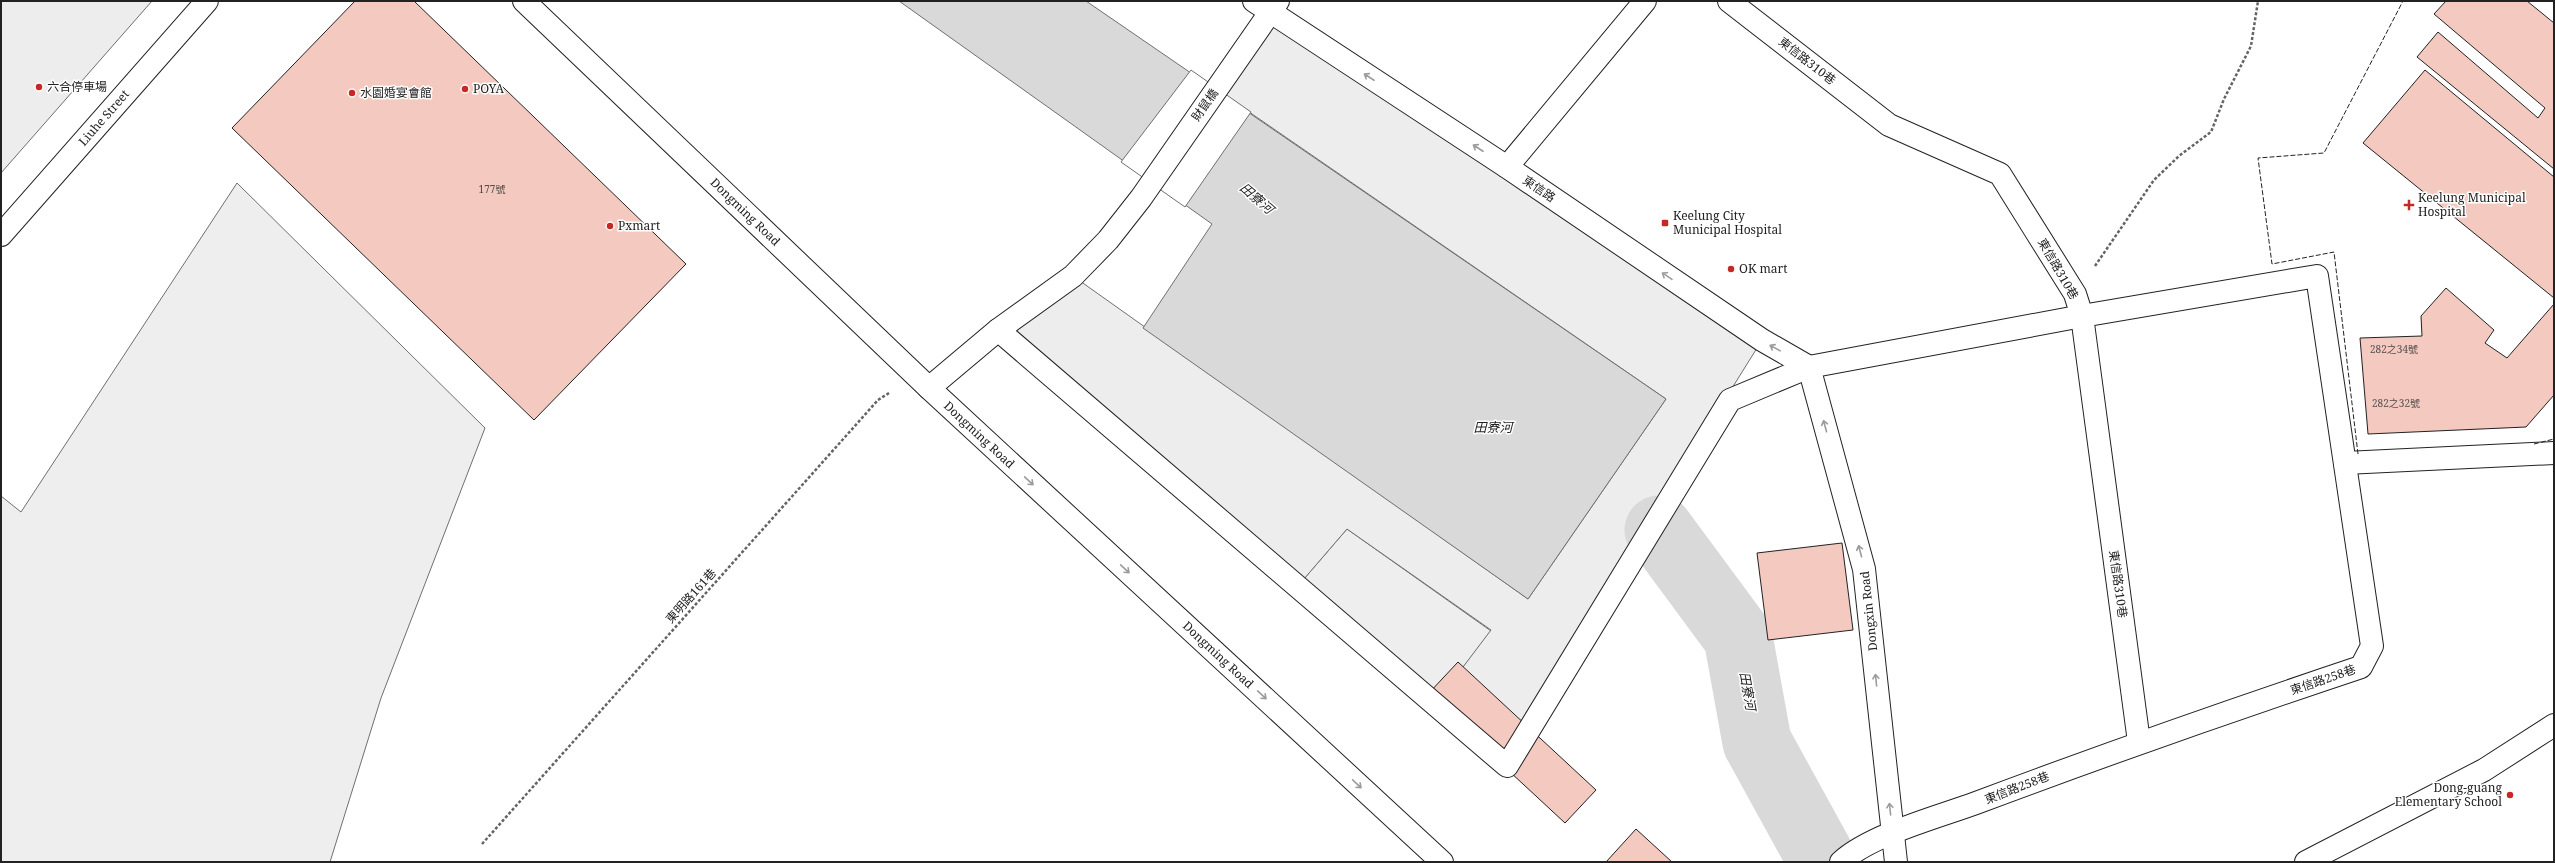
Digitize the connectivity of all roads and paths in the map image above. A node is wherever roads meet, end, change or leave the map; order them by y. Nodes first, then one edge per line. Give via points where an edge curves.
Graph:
1 (207, 1) edge
2 (524, 1) edge
3 (1645, 1) edge
4 (1729, 1) edge
5 (2258, 1) edge
6 (1267, 4) edge
7 (1507, 167) junction
8 (1, 235) edge
9 (2076, 294) junction
10 (2082, 316) junction
11 (998, 330) junction
12 (1809, 367) junction
13 (929, 388) junction
14 (2554, 453) edge
15 (2345, 463) junction
16 (2554, 725) edge
17 (2139, 742) junction
18 (1892, 834) junction
19 (482, 844) dead end
20 (1846, 857) edge
21 (1442, 862) edge
22 (1896, 862) edge
23 (2306, 862) edge

1 - 8 street, Liuhe Street
2 - 13 street, Dongming Road
3 - 7 street
4 - 9 street, 東信路310巷 via 1889,124 2000,174
5 - 9 path via 2251,46 2224,99 2211,132 2179,156 2154,180
7 -> 6 street, 東信路
6 - 11 street, 財鼠橋 via 1141,198 1108,240 1073,276
12 -> 7 street, 東信路 via 1762,340
9 - 10 street, 東信路310巷
10 - 12 street
10 - 15 street, 東信路258巷 via 2317,276
10 - 17 street, 東信路310巷
11 - 12 street via 1507,766 1730,400
11 - 13 street, 財鼠橋
18 -> 12 street, Dongxin Road via 1864,569
13 - 19 path, 東明路161巷 via 896,388 878,400
13 -> 21 street, Dongming Road
14 - 15 street
15 - 17 street, 東信路258巷 via 2372,646 2361,667
16 - 23 street via 2484,770
17 - 18 street, 東信路258巷
18 - 20 street, 東信路258巷
18 - 22 street, Dongxin Road

